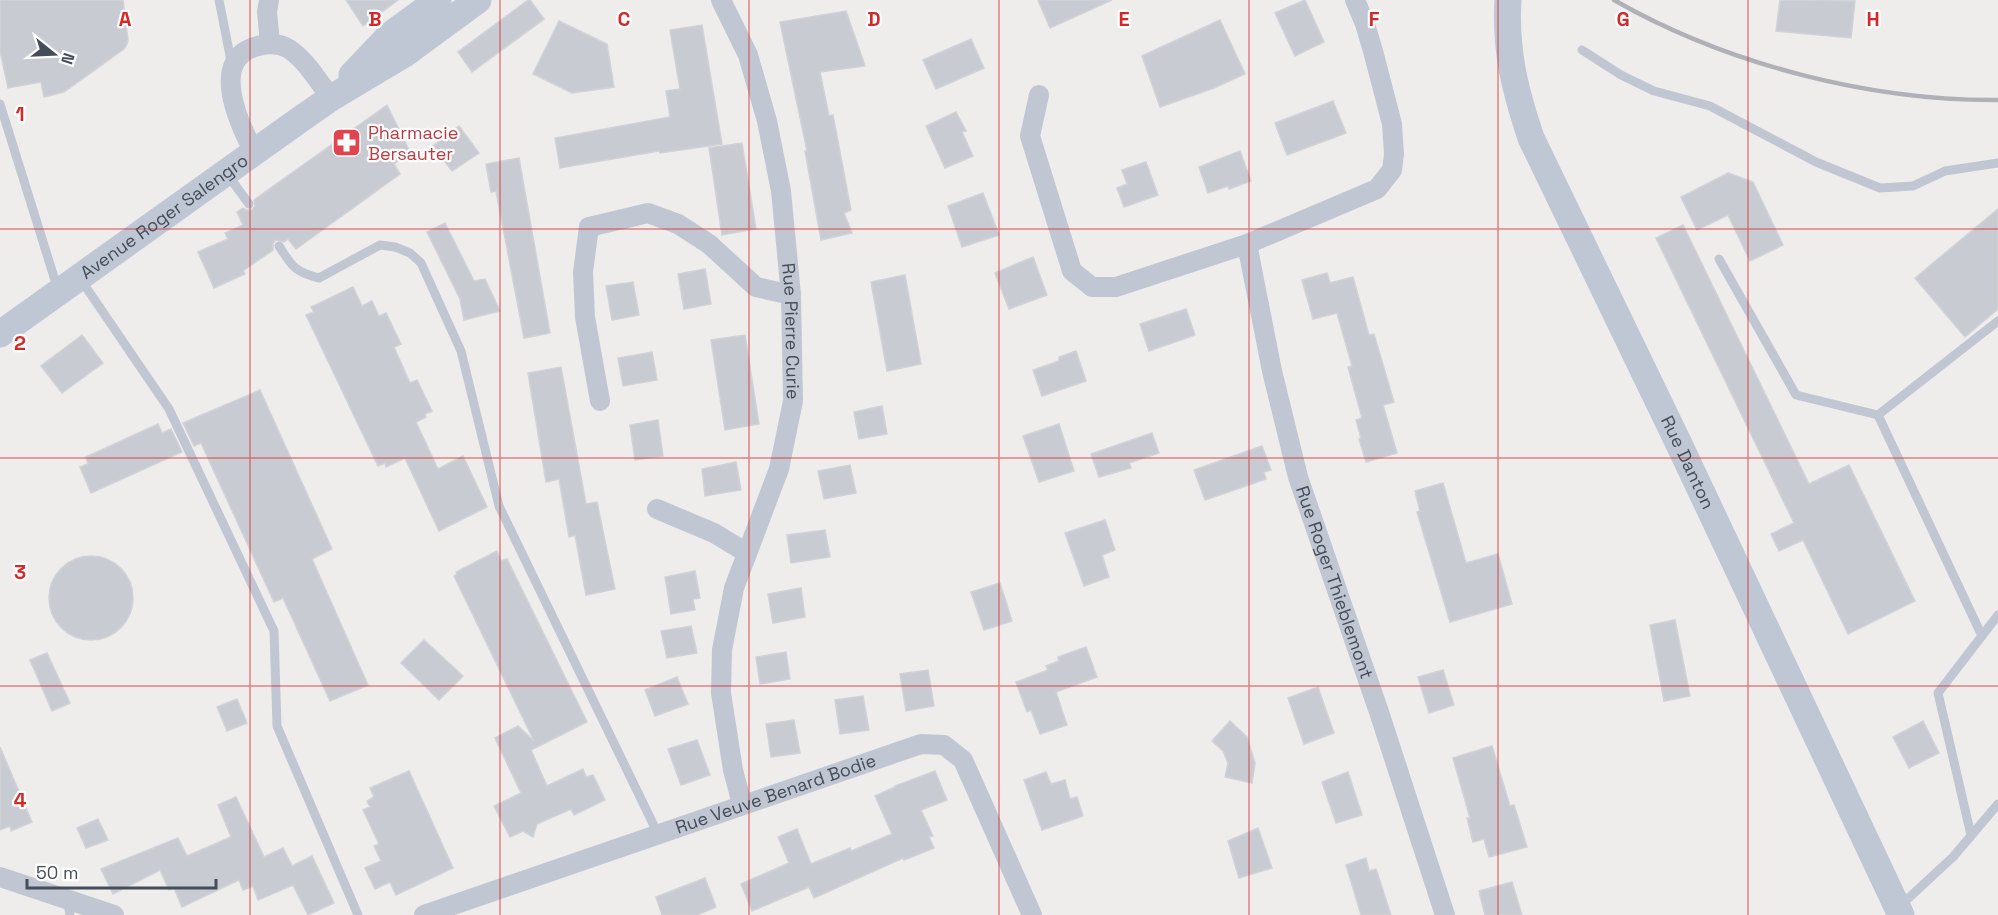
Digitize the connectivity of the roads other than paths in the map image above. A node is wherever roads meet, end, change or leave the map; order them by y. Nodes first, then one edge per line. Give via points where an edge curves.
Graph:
1 (219, 0) edge
2 (269, 0) edge
3 (438, 0) edge
4 (478, 0) edge
5 (721, 0) edge
6 (1355, 0) edge
7 (1508, 0) edge
8 (270, 43) junction
9 (1582, 50) dead end
10 (233, 68) junction
11 (1039, 95) dead end
12 (331, 98) junction
13 (0, 104) edge
14 (254, 152) junction
15 (1998, 163) edge
16 (225, 172) junction
17 (249, 204) dead end
18 (1247, 244) junction
19 (279, 246) dead end
20 (1719, 259) dead end
21 (69, 285) junction
22 (791, 295) junction
23 (1998, 321) edge
24 (0, 334) edge
25 (600, 401) dead end
26 (1878, 415) junction
27 (657, 509) dead end
28 (747, 554) junction
29 (1998, 615) edge
30 (1982, 636) junction
31 (742, 804) junction
32 (1998, 804) edge
33 (658, 834) junction
34 (1971, 835) junction
35 (0, 876) edge
36 (68, 907) edge
37 (1900, 912) edge
38 (114, 915) edge
39 (358, 915) edge
40 (424, 915) edge
41 (1032, 915) edge
42 (1445, 915) edge

1 - 10 lane
2 - 8 street
3 - 12 street, Avenue Roger Salengro via 389,36
4 - 12 street, Avenue Roger Salengro via 403,55
5 - 22 street, Rue Pierre Curie via 748,55 767,121 781,191
6 - 18 street via 1392,124 1392,170 1377,189
7 - 37 street, Rue Danton via 1508,54 1516,95 1531,138
8 - 10 street via 242,53
8 - 12 street via 301,58
9 - 15 lane via 1654,91 1710,106 1816,162 1880,188 1913,186 1945,171
10 - 14 street via 230,89 238,121
11 - 18 street via 1030,136 1072,272 1092,287 1116,287
12 - 14 street, Avenue Roger Salengro
13 - 21 lane
14 - 16 street, Avenue Roger Salengro
16 - 17 lane
16 - 21 street, Avenue Roger Salengro
18 - 42 street, Rue Roger Thieblemont via 1298,477
19 - 33 lane via 294,269 319,278 380,245 410,253 421,263 461,351 499,506
20 - 26 lane via 1796,395
21 - 24 street, Avenue Roger Salengro
21 - 39 lane via 169,409 274,631 277,726
22 - 25 street via 756,287 709,244 678,224 648,213 589,227 583,272 585,318
22 - 28 street, Rue Pierre Curie via 793,401 779,469
23 - 26 lane
26 - 30 lane
27 - 28 street via 714,533
28 - 31 street, Rue Pierre Curie via 734,588 722,650 721,693
29 - 30 lane
30 - 34 lane via 1938,693
31 - 33 street, Rue Veuve Benard Bodie
31 - 41 street, Rue Veuve Benard Bodie via 921,744 944,745 963,760
32 - 34 lane
33 - 40 street, Rue Veuve Benard Bodie
34 - 37 lane
35 - 36 street
36 - 38 street

